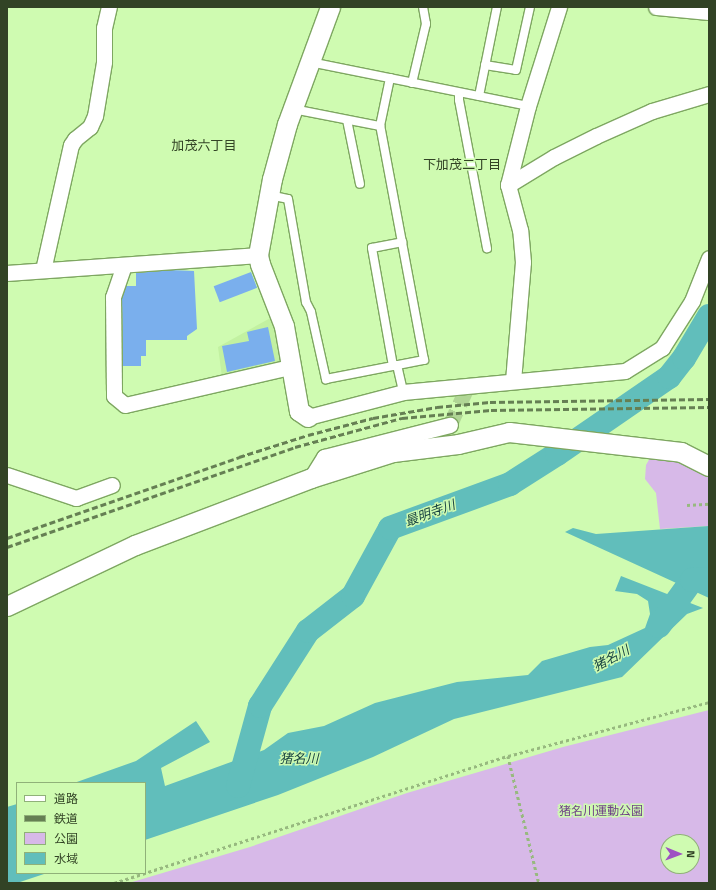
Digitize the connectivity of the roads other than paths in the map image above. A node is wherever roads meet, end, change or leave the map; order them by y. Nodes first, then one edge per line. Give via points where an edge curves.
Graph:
1 (110, 7) edge
2 (330, 7) edge
3 (423, 7) edge
4 (497, 7) edge
5 (530, 7) edge
6 (559, 7) edge
7 (656, 7) edge
8 (705, 10) edge
9 (310, 62) junction
10 (485, 65) junction
11 (390, 78) junction
12 (412, 83) junction
13 (460, 93) junction
14 (709, 94) edge
15 (479, 96) junction
16 (528, 106) junction
17 (292, 109) junction
18 (347, 120) junction
19 (380, 126) junction
20 (360, 184) dead end
21 (508, 185) junction
22 (269, 195) junction
23 (402, 242) junction
24 (487, 248) dead end
25 (258, 255) junction
26 (709, 258) edge
27 (124, 265) junction
28 (43, 270) junction
29 (7, 273) edge
30 (395, 366) junction
31 (290, 367) junction
32 (512, 381) junction
33 (403, 392) junction
34 (308, 417) joint
35 (450, 425) dead end
36 (709, 466) edge
37 (7, 475) edge
38 (311, 478) junction
39 (112, 484) dead end
40 (7, 606) edge

1 - 28 street via 104,28 104,62 95,116 90,127 74,139 71,145
2 - 9 street
3 - 12 lane via 426,24
4 - 10 lane
5 - 10 lane via 516,70
6 - 16 street
7 - 8 street
9 - 11 lane
9 - 17 street
10 - 15 lane
11 - 12 lane
11 - 19 lane
12 - 13 lane
13 - 15 lane
13 - 24 lane via 458,100
14 - 21 street via 652,111 596,136 554,157
15 - 16 lane
16 - 21 street
17 - 18 lane
17 - 22 street
18 - 19 lane
18 - 20 lane
19 - 23 lane
21 - 32 street via 520,230 523,262
22 - 25 street
22 - 30 lane via 288,199 306,302 311,312 326,379
23 - 30 lane via 424,360
23 - 30 lane via 372,248
25 - 27 street
25 - 31 street via 284,326
26 - 32 street via 692,301 662,348 656,352 625,371
27 - 28 street
27 - 31 street via 113,297 114,396 125,405
28 - 29 street
30 - 33 lane
31 - 34 street via 299,411
32 - 33 street
33 - 34 street
35 - 38 street via 324,457
36 - 38 street via 681,452 509,432 458,444 393,452
37 - 39 street via 76,498
38 - 40 street via 135,545

